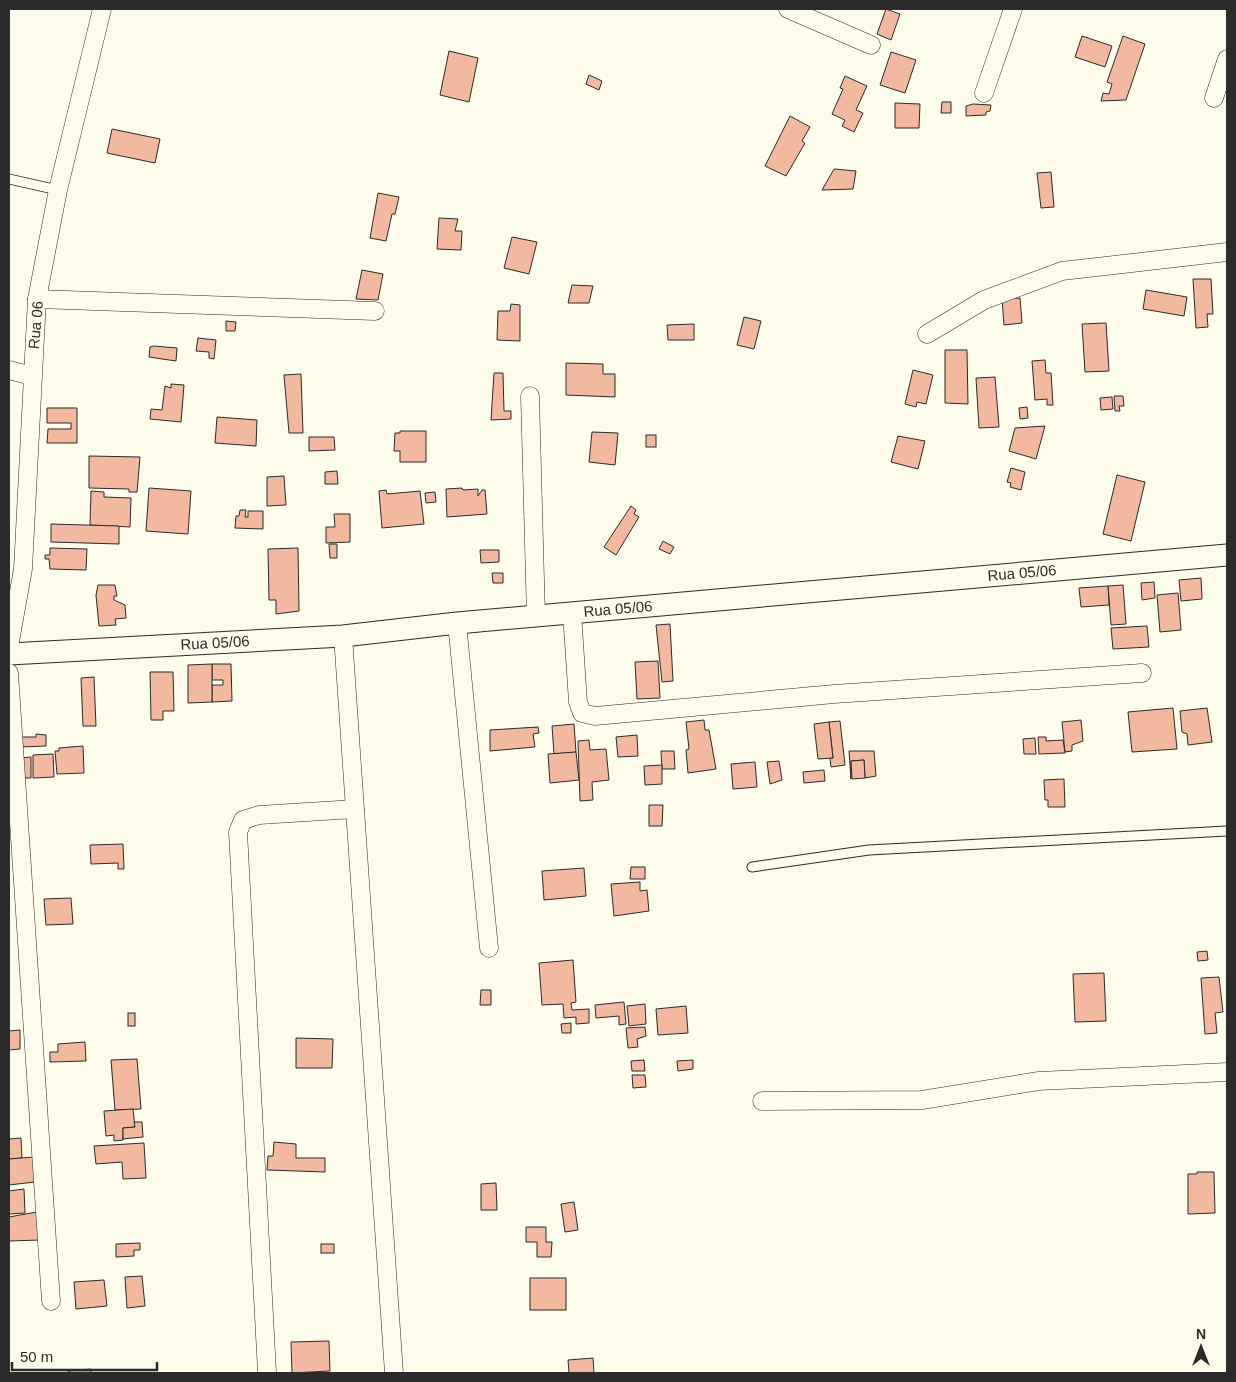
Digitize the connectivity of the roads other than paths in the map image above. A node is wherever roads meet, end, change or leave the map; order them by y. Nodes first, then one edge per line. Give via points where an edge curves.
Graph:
1 (102, 9) edge
2 (788, 9) edge
3 (1013, 9) edge
4 (871, 45) dead end
5 (1227, 59) edge
6 (984, 93) dead end
7 (1214, 98) dead end
8 (9, 179) edge
9 (58, 190) junction
10 (1227, 252) edge
11 (38, 299) junction
12 (375, 311) dead end
13 (927, 334) dead end
14 (9, 370) edge
15 (32, 376) junction
16 (530, 396) dead end
17 (1227, 555) edge
18 (572, 613) junction
19 (536, 616) junction
20 (457, 623) junction
21 (343, 636) junction
22 (9, 647) edge
23 (9, 654) edge
24 (9, 673) edge
25 (1142, 673) dead end
26 (355, 809) junction
27 (1227, 831) edge
28 (752, 867) dead end
29 (489, 948) dead end
30 (1227, 1072) edge
31 (762, 1101) dead end
32 (51, 1301) dead end
33 (267, 1372) dead end
34 (394, 1373) edge

1 - 9 street, Rua 06
2 - 4 street
3 - 6 street
5 - 7 street
8 - 9 lane
9 - 11 street, Rua 06
10 - 13 street via 1062,271 984,300
11 - 12 street
11 - 15 street, Rua 06
14 - 15 street
15 - 22 street, Rua 06 via 23,569
16 - 19 street
17 - 18 street, Rua 05/06
18 - 19 street, Rua 05/06
18 - 25 street via 578,702 582,713 595,716 834,694
19 - 20 street, Rua 05/06
20 - 21 street, Rua 05/06
20 - 29 street
21 - 23 street, Rua 05/06
21 - 26 street
24 - 32 street
26 - 33 street via 259,815 243,820 238,832
26 - 34 street
27 - 28 lane via 869,850
30 - 31 street via 1039,1082 922,1100

